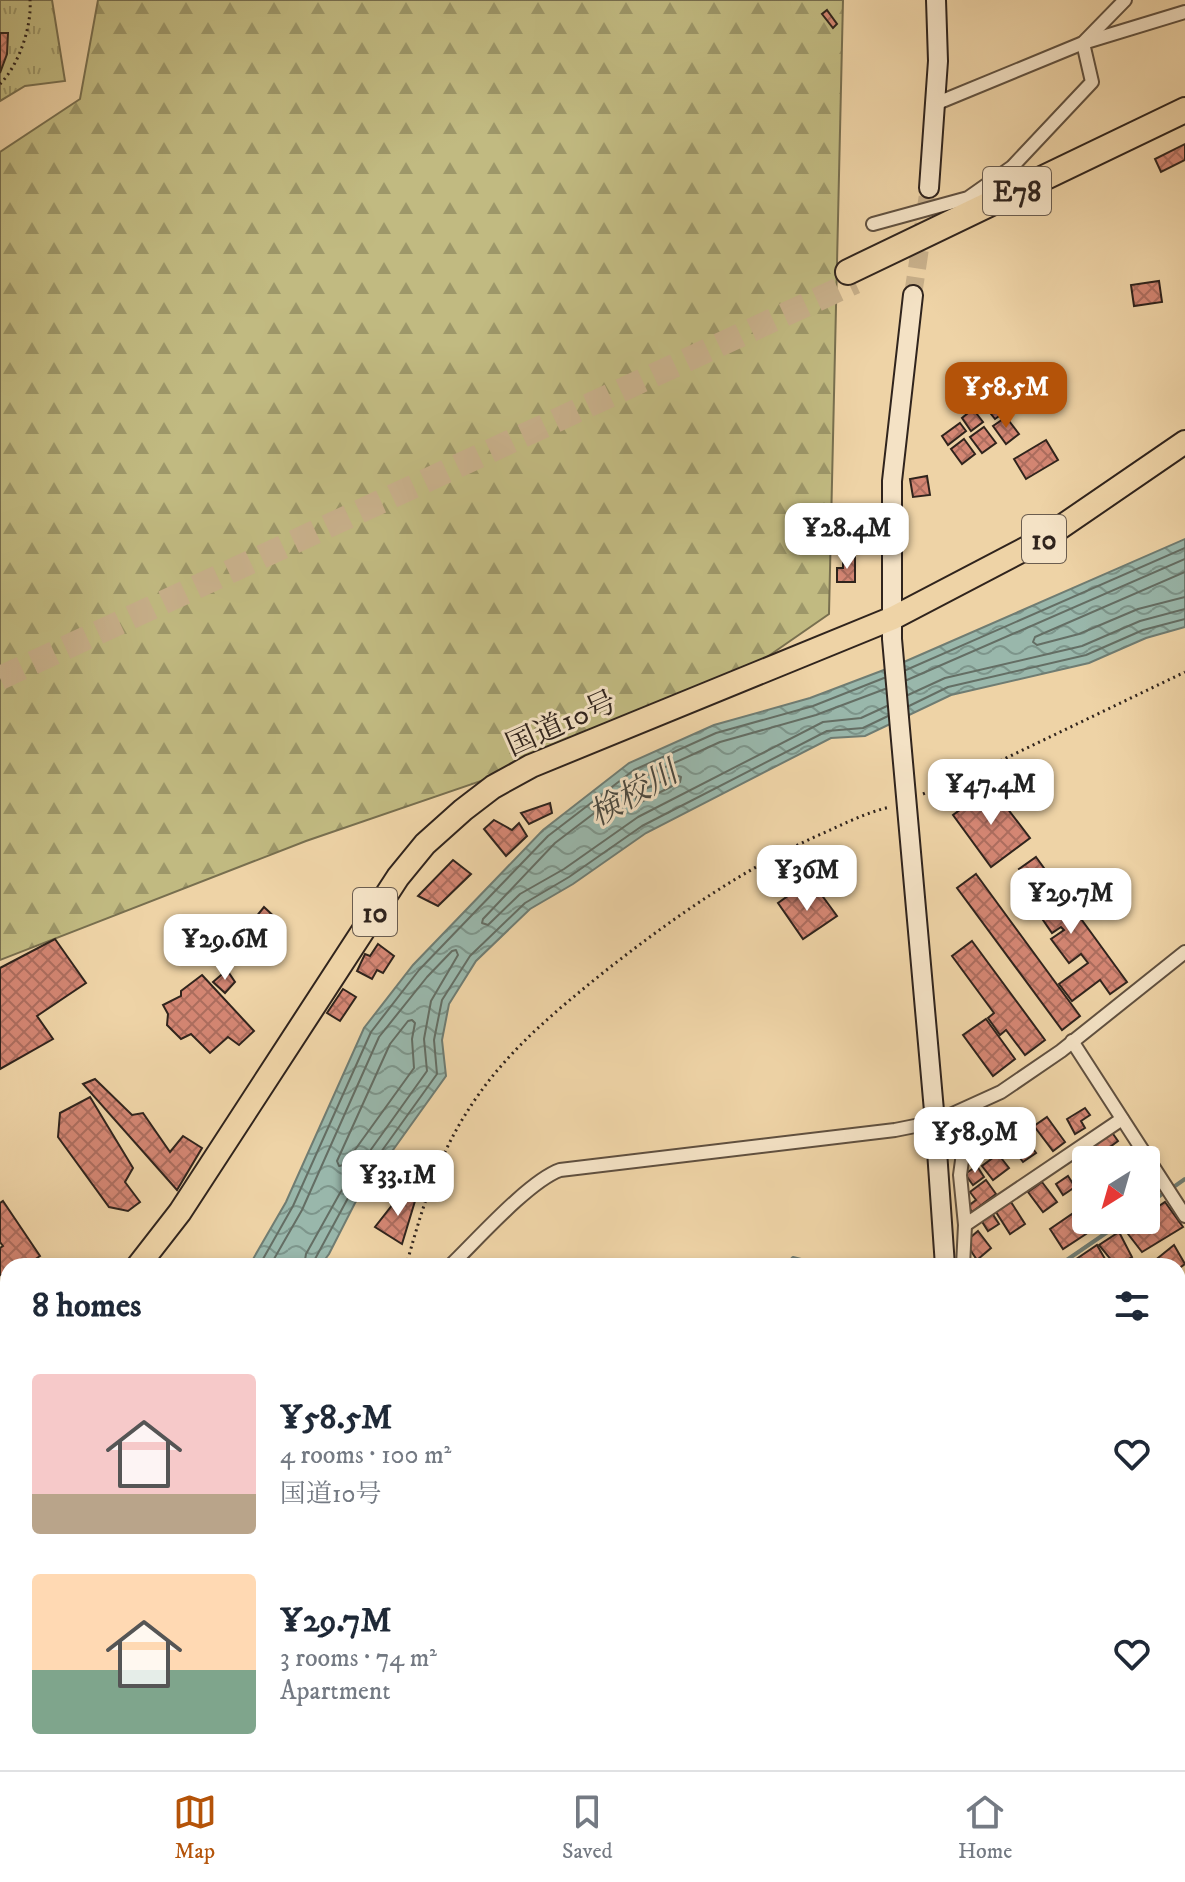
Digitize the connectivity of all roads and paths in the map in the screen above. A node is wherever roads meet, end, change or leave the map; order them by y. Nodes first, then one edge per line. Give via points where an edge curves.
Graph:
1 (30, 0) edge
2 (936, 0) edge
3 (1125, 0) edge
4 (1185, 12) edge
5 (1083, 43) junction
6 (0, 84) edge
7 (935, 104) junction
8 (1185, 110) edge
9 (1185, 124) edge
10 (929, 188) tunnel mouth
11 (873, 224) dead end
12 (913, 295) tunnel mouth
13 (1185, 442) edge
14 (892, 628) junction
15 (1185, 672) edge
16 (905, 804) junction
17 (1185, 952) edge
18 (1072, 1041) junction
19 (969, 1109) junction
20 (1122, 1119) junction
21 (935, 1122) junction
22 (1185, 1216) edge
23 (965, 1225) junction
24 (144, 1258) edge
25 (408, 1258) edge
26 (458, 1258) edge
27 (944, 1258) edge
28 (963, 1258) edge

1 - 6 path via 29,21 14,65
2 - 7 main road
3 - 5 street
4 - 5 street
5 - 7 street
5 - 11 street via 1092,82 1012,167 968,198
7 - 10 main road
8 - 9 highway, E78 via 852,277
12 - 14 main road via 892,481
13 - 14 highway, 国道10号 / 10 via 1042,540
14 - 16 main road
14 - 24 highway, 国道10号 / 10 via 574,746 493,787 463,810 398,877 180,1212
15 - 16 path
16 - 21 main road
16 - 25 path via 794,844 737,876 666,922 542,1021 486,1084 446,1147
17 - 18 street
18 - 19 street
18 - 20 street
19 - 21 street
19 - 23 street via 960,1175
20 - 22 street
20 - 23 street
21 - 26 street via 560,1170 530,1188
21 - 27 main road
23 - 28 street

